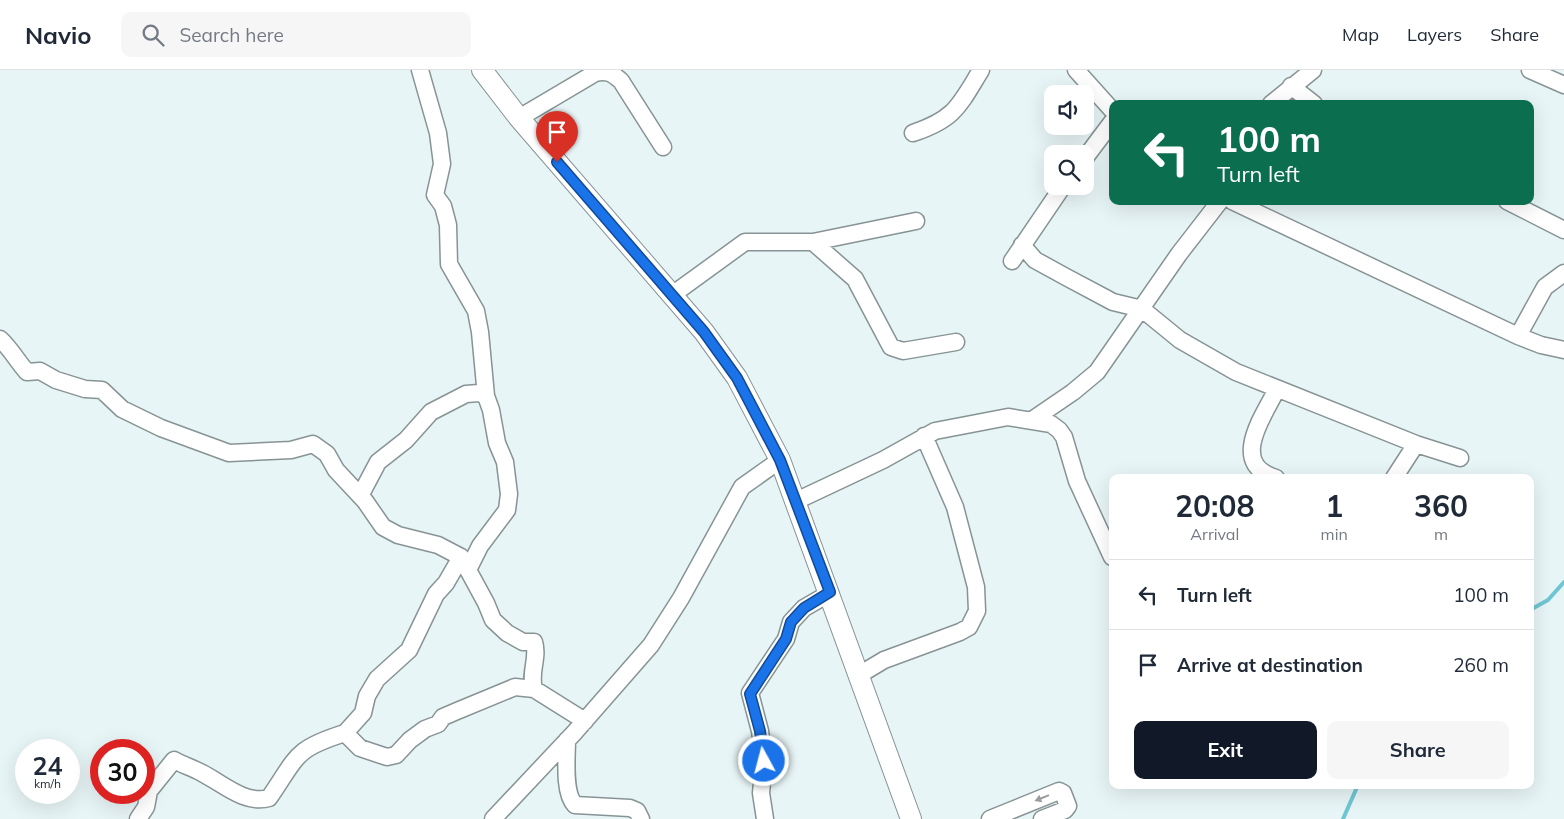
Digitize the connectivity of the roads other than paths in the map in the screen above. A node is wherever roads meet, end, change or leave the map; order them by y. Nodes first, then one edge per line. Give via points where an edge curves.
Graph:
1 (420, 70) edge
2 (482, 70) edge
3 (981, 70) edge
4 (1076, 70) edge
5 (1313, 70) edge
6 (1530, 70) edge
7 (597, 71) edge
8 (1564, 85) edge
9 (1291, 86) junction
10 (1275, 100) edge
11 (1309, 100) edge
12 (1109, 107) edge
13 (519, 118) junction
14 (1109, 126) edge
15 (914, 133) dead end
16 (1094, 146) edge
17 (663, 147) dead end
18 (1057, 195) edge
19 (1217, 205) edge
20 (1240, 205) edge
21 (1515, 205) edge
22 (916, 221) dead end
23 (1564, 230) edge
24 (813, 242) junction
25 (1022, 245) junction
26 (1012, 261) dead end
27 (1564, 272) edge
28 (672, 295) junction
29 (1142, 309) junction
30 (1518, 336) junction
31 (0, 339) edge
32 (956, 342) dead end
33 (1564, 350) edge
34 (1277, 388) junction
35 (486, 396) junction
36 (1032, 420) junction
37 (924, 436) junction
38 (1416, 444) junction
39 (1460, 458) dead end
40 (780, 460) junction
41 (1270, 474) edge
42 (1397, 474) edge
43 (360, 496) junction
44 (796, 501) junction
45 (1109, 550) edge
46 (465, 564) junction
47 (830, 592) junction
48 (860, 675) junction
49 (534, 689) junction
50 (585, 721) junction
51 (345, 733) junction
52 (567, 740) junction
53 (138, 819) edge
54 (493, 819) edge
55 (641, 819) edge
56 (765, 819) edge
57 (911, 819) edge
58 (990, 819) edge
59 (1042, 819) edge

1 - 35 street via 438,133 442,164 435,195 443,206 448,224 449,264 476,311
2 - 13 main road
3 - 15 street via 948,118
4 - 12 street
5 - 9 street
6 - 8 street
7 - 13 street
7 - 17 street via 613,73 621,81
9 - 10 street
9 - 11 street
13 - 28 main road
14 - 16 street
18 - 25 street
19 - 29 street
20 - 30 street
21 - 23 street
22 - 24 street
24 - 28 street via 745,242
24 - 32 street via 855,279 891,347 903,351
25 - 26 street
25 - 29 street via 1035,260 1058,273 1114,302
27 - 30 street via 1545,287
28 - 40 main road via 737,378
29 - 34 street via 1189,345 1236,372
29 - 36 street via 1097,372
30 - 33 street
31 - 43 street via 28,372 40,370 56,380 84,389 102,390 122,409 161,428 229,453 291,450 313,444 327,454 336,470
34 - 38 street
34 - 41 street via 1251,442 1253,459
35 - 43 street via 466,394 431,412 406,440 378,462
35 - 46 street via 497,443 506,462 507,510
36 - 37 street via 1008,417
36 - 45 street via 1051,424 1064,437 1072,469
37 - 44 street
37 - 48 street via 955,507 976,587 977,611 969,627 960,632 884,660
38 - 39 street
38 - 42 street
40 - 44 main road
40 - 50 street via 742,487 681,598 651,645
43 - 46 street via 383,527 398,535 438,545
44 - 47 main road
46 - 49 street via 493,620 522,642 534,642 537,651 531,679
46 - 51 street via 436,594 409,650 377,679 367,696 363,713
47 - 48 main road
47 - 56 street via 804,608 791,622 786,639 750,694 763,754 761,793
48 - 57 main road
49 - 50 street
49 - 51 street via 515,687 443,717 438,724 410,740 396,755 387,757 360,748
50 - 52 street
51 - 53 street via 319,742 297,755 269,798 263,800 238,794 174,760 149,791 146,807
52 - 54 street
52 - 55 street via 568,789 574,806 630,808 637,811
59 -> 58 street via 1065,810 1068,806 1063,793 1059,791

